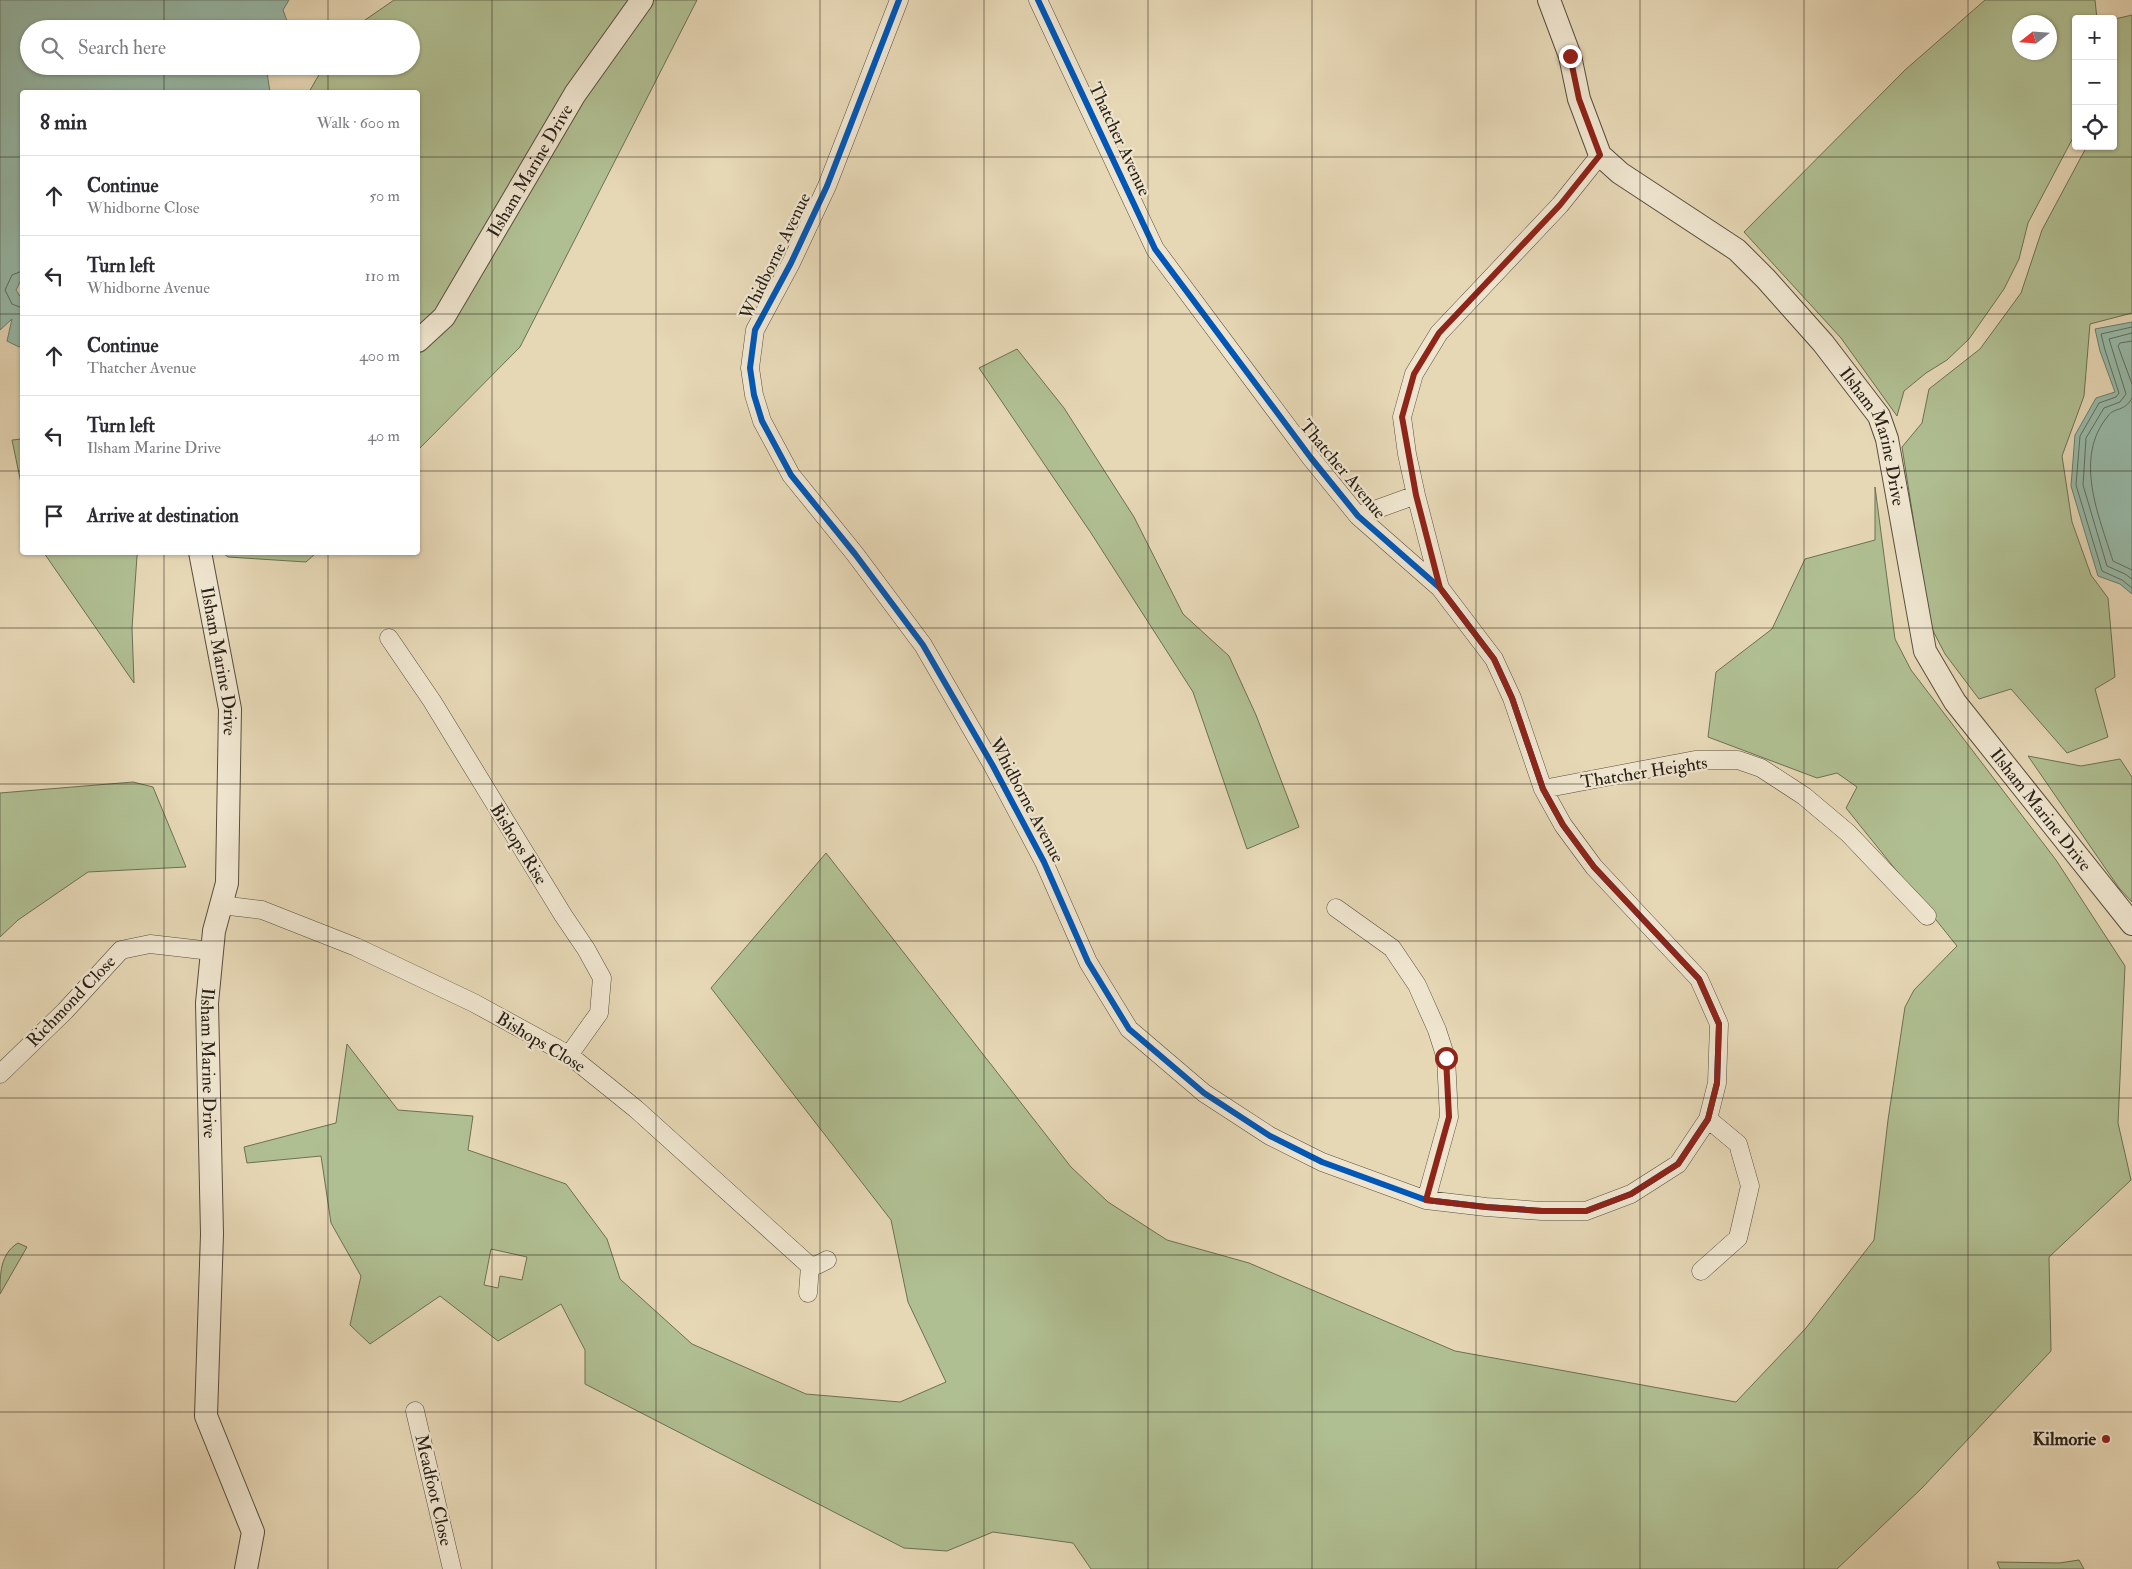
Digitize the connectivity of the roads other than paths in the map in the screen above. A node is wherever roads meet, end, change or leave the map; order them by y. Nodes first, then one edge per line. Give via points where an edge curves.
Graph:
1 (642, 0) edge
2 (899, 0) edge
3 (1038, 0) edge
4 (1549, 0) edge
5 (1600, 155) junction
6 (420, 339) edge
7 (1416, 495) junction
8 (1358, 516) junction
9 (201, 555) edge
10 (1440, 588) junction
11 (389, 638) dead end
12 (1543, 789) junction
13 (220, 905) junction
14 (1336, 908) dead end
15 (1927, 916) dead end
16 (2132, 924) edge
17 (211, 951) junction
18 (569, 1055) junction
19 (0, 1074) edge
20 (1708, 1119) junction
21 (1426, 1200) junction
22 (827, 1260) dead end
23 (810, 1266) junction
24 (1701, 1271) dead end
25 (808, 1293) dead end
26 (415, 1412) dead end
27 (246, 1569) edge
28 (452, 1569) edge

1 - 6 street, Ilsham Marine Drive via 575,94 444,317
2 - 21 street, Whidborne Avenue via 827,186 755,330 750,368 762,421 791,475 924,645 1044,862 1088,962 1130,1029 1204,1093 1270,1136 1322,1162
3 - 8 street, Thatcher Avenue via 1155,250
4 - 5 street, Ilsham Marine Drive
5 - 7 street, Thatcher Avenue via 1560,205 1439,333 1414,374 1402,417
5 - 16 street, Ilsham Marine Drive via 1620,173 1737,250 1817,336 1880,416 1887,439 1925,651 1956,702
7 - 8 street, Thatcher Avenue
7 - 10 street, Thatcher Avenue
8 - 10 street, Thatcher Avenue
9 - 13 street, Ilsham Marine Drive via 230,709 227,883
10 - 12 street, Thatcher Avenue via 1494,659 1512,698
11 - 18 street, Bishops Rise via 432,701 602,978 599,1012
12 - 15 street, Thatcher Heights via 1695,760 1738,760 1761,768 1804,796 1848,833
12 - 20 street, Thatcher Avenue via 1563,825 1594,867 1699,979 1719,1024 1717,1083
13 - 17 street, Ilsham Marine Drive
13 - 18 street, Bishops Close via 262,910 356,947 474,1003
14 - 21 street via 1392,948 1417,985 1446,1058 1449,1117
17 - 19 street, Richmond Close via 150,944 121,950 65,1011
17 - 27 street, Ilsham Marine Drive via 207,1002 212,1234 206,1416 253,1532
18 - 23 street, Bishops Close via 636,1109
20 - 21 street, Whidborne Avenue via 1678,1164 1631,1194 1586,1211 1524,1210
20 - 24 street via 1738,1144 1750,1186 1738,1238
22 - 23 street
23 - 25 street
26 - 28 street, Meadfoot Close

